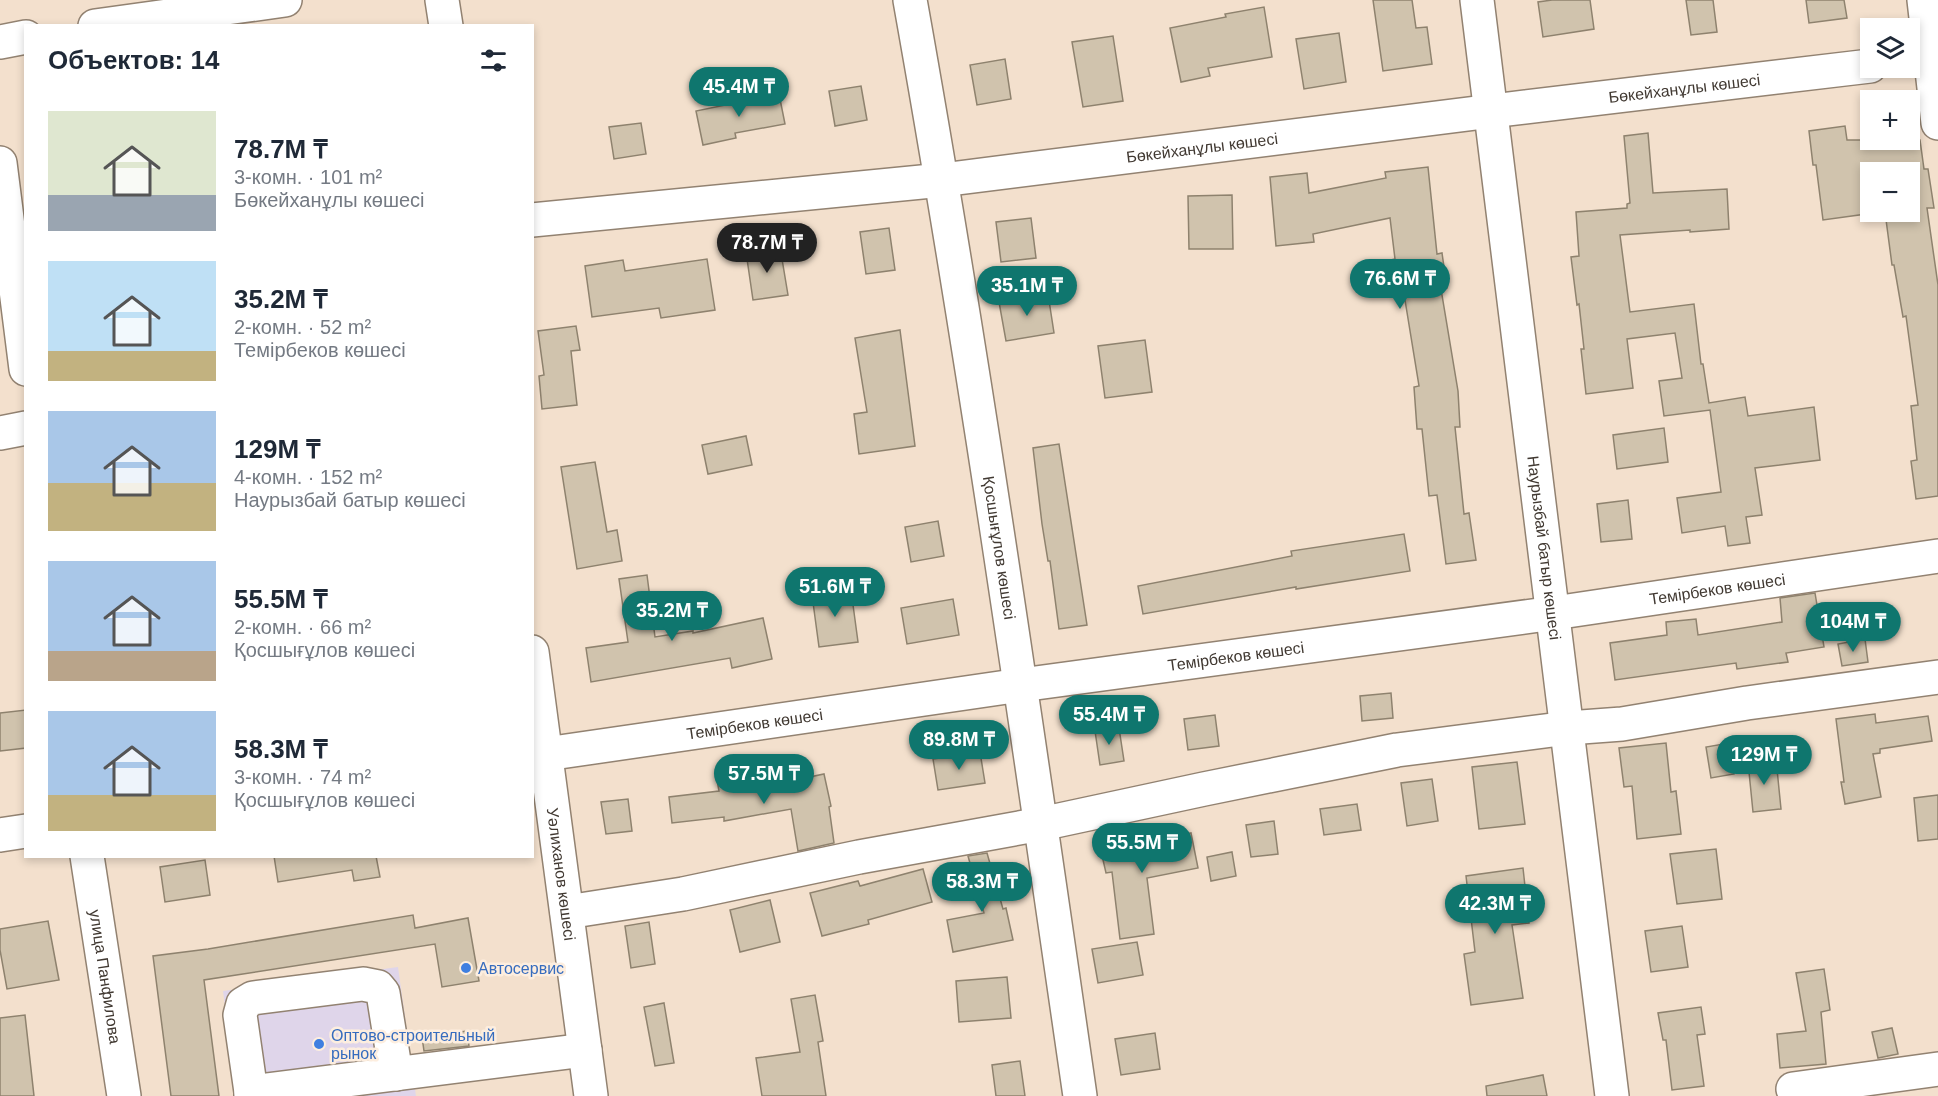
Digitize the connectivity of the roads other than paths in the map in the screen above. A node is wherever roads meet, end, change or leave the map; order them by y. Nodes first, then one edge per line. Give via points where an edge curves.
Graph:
1 (285, 0) edge
2 (442, 0) edge
3 (910, 0) edge
4 (1477, 0) edge
5 (1924, 0) edge
6 (110, 24) edge
7 (446, 24) edge
8 (24, 37) edge
9 (0, 42) edge
10 (1926, 59) edge
11 (1860, 67) edge
12 (1492, 111) junction
13 (1938, 123) edge
14 (0, 163) edge
15 (942, 180) junction
16 (3, 207) edge
17 (534, 220) edge
18 (24, 355) edge
19 (24, 428) edge
20 (0, 433) edge
21 (1938, 556) edge
22 (1554, 613) junction
23 (1938, 677) edge
24 (534, 681) edge
25 (1021, 686) junction
26 (1568, 728) junction
27 (539, 755) edge
28 (1041, 824) junction
29 (24, 831) edge
30 (0, 835) edge
31 (87, 858) edge
32 (567, 912) junction
33 (585, 1050) junction
34 (1938, 1069) edge
35 (396, 1074) junction
36 (1793, 1089) dead end
37 (251, 1094) edge
38 (124, 1096) edge
39 (591, 1096) edge
40 (1080, 1096) edge
41 (1612, 1096) edge

1 - 6 street
2 - 7 street
3 - 15 street, Қосшығұлов көшесі
4 - 12 street, Наурызбай батыр көшесі
5 - 10 street
8 - 9 street
10 - 13 street
11 - 12 street, Бөкейханұлы көшесі
12 - 15 street, Бөкейханұлы көшесі
12 - 22 street, Наурызбай батыр көшесі
14 - 16 street
15 - 17 street, Бөкейханұлы көшесі
15 - 25 street, Қосшығұлов көшесі
16 - 18 street
19 - 20 street
21 - 22 street, Темірбеков көшесі
22 - 25 street, Темірбеков көшесі
22 - 26 street, Наурызбай батыр көшесі
23 - 26 street via 1622,724
24 - 27 street, Уәлиханов көшесі
25 - 27 street, Темірбеков көшесі
25 - 28 street, Қосшығұлов көшесі
26 - 28 street via 1397,750
26 - 41 street, Наурызбай батыр көшесі
27 - 32 street, Уәлиханов көшесі via 551,786
28 - 32 street via 683,894
28 - 40 street, Қосшығұлов көшесі
29 - 30 street
31 - 38 street, улица Панфилова
32 - 33 street, Уәлиханов көшесі
33 - 35 street
33 - 39 street, Уәлиханов көшесі
34 - 36 street
35 - 37 street
35 - 37 street via 383,993 378,987 363,984 253,998 243,1004 240,1015

